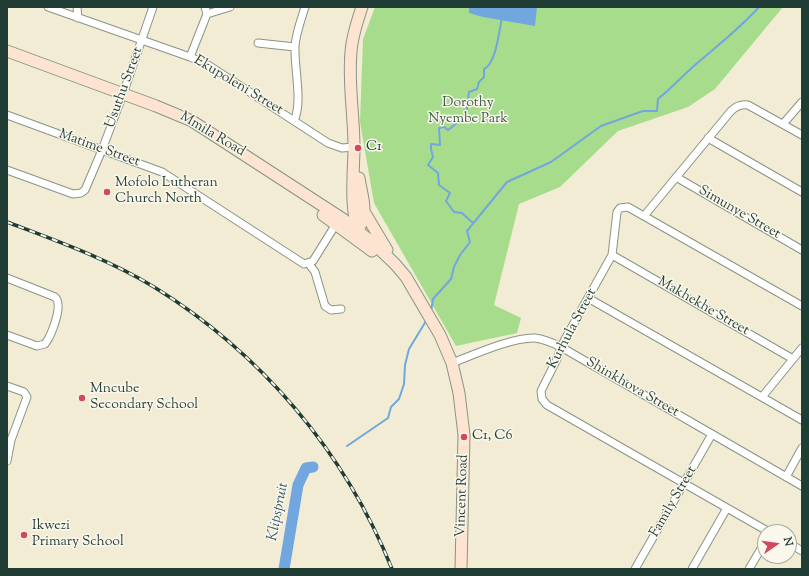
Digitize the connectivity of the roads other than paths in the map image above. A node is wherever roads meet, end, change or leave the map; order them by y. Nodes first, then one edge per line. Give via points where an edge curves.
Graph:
1 (48, 7) edge
2 (77, 7) edge
3 (153, 7) edge
4 (230, 7) edge
5 (305, 7) edge
6 (362, 7) edge
7 (206, 10) edge
8 (78, 18) junction
9 (142, 41) junction
10 (258, 43) dead end
11 (295, 47) junction
12 (7, 52) edge
13 (7, 56) edge
14 (190, 57) junction
15 (122, 96) junction
16 (802, 102) edge
17 (7, 115) edge
18 (294, 120) junction
19 (783, 124) junction
20 (802, 135) edge
21 (708, 138) junction
22 (354, 148) junction
23 (102, 150) junction
24 (7, 170) edge
25 (676, 177) junction
26 (802, 192) edge
27 (354, 202) junction
28 (365, 213) junction
29 (644, 216) junction
30 (335, 219) junction
31 (352, 231) junction
32 (802, 250) edge
33 (612, 255) junction
34 (390, 263) junction
35 (308, 264) junction
36 (7, 278) edge
37 (588, 298) junction
38 (802, 306) edge
39 (340, 309) dead end
40 (7, 334) edge
41 (561, 347) junction
42 (802, 348) edge
43 (793, 358) junction
44 (452, 363) junction
45 (7, 386) edge
46 (762, 397) junction
47 (802, 420) edge
48 (712, 434) junction
49 (9, 440) edge
50 (802, 448) edge
51 (7, 461) edge
52 (786, 477) junction
53 (684, 484) junction
54 (802, 486) edge
55 (727, 508) junction
56 (757, 525) edge
57 (757, 556) edge
58 (461, 569) edge
59 (635, 569) edge
60 (692, 569) edge
61 (749, 569) edge

1 - 8 street, Ekupoleni Street
2 - 8 street
3 - 9 street, Usuthu Street
4 - 7 street
5 - 11 street
6 - 22 main road via 351,51
7 - 14 street
8 - 9 street, Ekupoleni Street
9 - 14 street, Ekupoleni Street
9 - 15 street, Usuthu Street
10 - 11 street
11 - 18 street via 298,104
12 - 15 main road, Mmila Road
13 - 15 main road, Mmila Road
14 - 18 street, Ekupoleni Street via 220,72
15 - 23 street, Usuthu Street
15 - 30 main road, Mmila Road via 173,112 192,121
16 - 19 street
17 - 23 street, Matime Street
18 - 22 street, Ekupoleni Street via 334,146
19 - 20 street
19 - 21 street via 748,105 740,105 731,111
21 - 25 street
21 - 26 street
22 - 27 main road
22 - 28 main road
23 - 24 street, Usuthu Street via 85,190 81,193 73,194
23 - 35 street, Matime Street via 162,172 298,262
25 - 29 street
25 - 32 street, Simunye Street
27 - 30 main road
27 - 31 main road via 356,223
28 - 31 main road via 362,222
28 - 34 main road
29 - 33 street, Kurhula Street via 628,207 618,210
29 - 38 street, Kurhula Street
30 - 31 main road, Mmila Road
30 - 35 street via 313,261
31 - 34 main road
33 - 37 street, Kurhula Street
33 - 43 street, Makhekhe Street
34 - 44 main road, Vincent Road via 413,290 440,335
35 - 39 street via 315,272 325,306 331,310
36 - 40 street via 55,297 59,310 45,344 37,346
37 - 41 street, Kurhula Street
37 - 46 street
41 - 44 street, Shinkhova Street via 540,339 521,339
41 - 48 street, Shinkhova Street
41 - 53 street, Kurhula Street via 541,391 540,395 544,402
42 - 43 street
43 - 46 street
44 - 58 main road, Vincent Road via 464,435
45 - 49 street via 24,392 27,397
46 - 47 street
48 - 52 street, Shinkhova Street
48 - 53 street, Family Street
49 - 51 street
50 - 52 street
52 - 54 street, Shinkhova Street
53 - 55 street, Kurhula Street
53 - 59 street, Family Street
55 - 56 street, Kurhula Street
55 - 60 street
57 - 61 street

